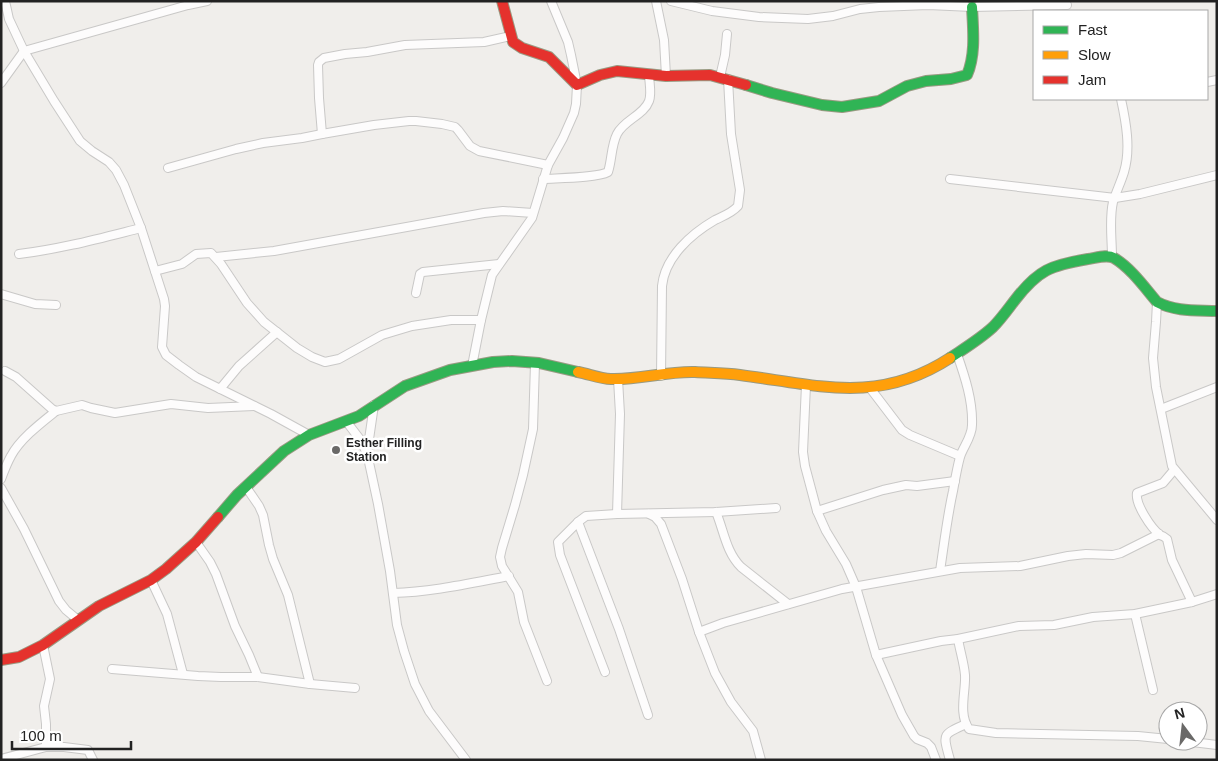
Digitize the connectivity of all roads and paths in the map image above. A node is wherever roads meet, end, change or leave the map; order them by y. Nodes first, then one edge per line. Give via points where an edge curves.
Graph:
1 (5, 1) edge
2 (207, 1) edge
3 (502, 1) edge
4 (551, 1) edge
5 (656, 1) edge
6 (671, 1) edge
7 (1067, 6) edge
8 (972, 7) junction
9 (4, 13) edge
10 (728, 34) dead end
11 (511, 36) junction
12 (24, 51) junction
13 (649, 74) junction
14 (666, 76) junction
15 (724, 78) junction
16 (1, 83) edge
17 (578, 86) junction
18 (1123, 100) edge
19 (322, 134) junction
20 (548, 165) junction
21 (168, 168) dead end
22 (1217, 175) edge
23 (544, 179) junction
24 (950, 179) dead end
25 (1114, 198) junction
26 (533, 213) junction
27 (141, 228) junction
28 (19, 254) dead end
29 (1112, 256) junction
30 (216, 258) junction
31 (499, 264) junction
32 (155, 271) junction
33 (416, 293) dead end
34 (1, 294) edge
35 (1157, 302) junction
36 (56, 305) dead end
37 (1217, 311) edge
38 (481, 320) junction
39 (277, 332) junction
40 (957, 354) junction
41 (534, 363) junction
42 (472, 366) junction
43 (6, 371) dead end
44 (661, 376) junction
45 (618, 379) junction
46 (806, 385) junction
47 (1217, 387) edge
48 (220, 388) junction
49 (870, 388) junction
50 (374, 405) junction
51 (256, 406) junction
52 (1161, 409) junction
53 (56, 411) junction
54 (346, 421) junction
55 (309, 435) junction
56 (366, 453) junction
57 (960, 456) junction
58 (1174, 470) junction
59 (1, 479) edge
60 (955, 480) junction
61 (246, 487) junction
62 (1, 488) edge
63 (776, 508) dead end
64 (817, 511) junction
65 (716, 512) junction
66 (617, 514) junction
67 (649, 514) junction
68 (1217, 520) edge
69 (578, 522) junction
70 (1159, 534) junction
71 (196, 542) junction
72 (940, 572) junction
73 (509, 576) junction
74 (151, 580) junction
75 (856, 587) junction
76 (393, 593) junction
77 (1217, 594) edge
78 (1192, 602) junction
79 (788, 604) junction
80 (1135, 614) junction
81 (78, 620) junction
82 (699, 632) junction
83 (958, 640) junction
84 (43, 645) junction
85 (876, 655) junction
86 (1, 660) edge
87 (112, 669) dead end
88 (605, 672) dead end
89 (183, 674) junction
90 (258, 676) junction
91 (547, 681) dead end
92 (310, 684) junction
93 (355, 688) dead end
94 (1153, 690) dead end
95 (648, 715) dead end
96 (966, 724) junction
97 (1158, 738) edge
98 (46, 747) junction
99 (1, 759) edge
100 (93, 760) edge
101 (466, 760) edge
102 (761, 760) edge
103 (936, 760) edge
104 (950, 760) edge

1 - 9 street
2 - 12 street
3 - 11 street
4 - 17 street via 568,42
5 - 14 street via 664,40
6 - 8 street via 712,11 786,19 823,18 879,6
7 - 8 street
8 - 15 street via 971,62 967,75 915,84 879,101 827,107
9 - 12 street
10 - 15 street
11 - 17 street via 514,43 522,48 549,57
11 - 19 street via 484,42 405,45 324,58 318,65
12 - 16 street
12 - 27 street via 80,141 116,170
13 - 14 street
13 - 17 street via 617,71
13 - 23 street via 648,103 618,132 608,172
14 - 15 street
15 - 44 street via 740,190 738,206 683,244 666,271 662,286
17 - 20 street via 574,114
18 - 25 street via 1127,154
19 - 20 street via 394,122 442,124 457,129 466,142 479,151
19 - 21 street via 263,143
20 - 23 street
22 - 25 street
23 - 26 street
24 - 25 street
25 - 29 street
26 - 30 street via 503,211
26 - 31 street
27 - 28 street
27 - 32 street
29 - 35 street
29 - 40 street via 1054,266 1044,272 1031,281 990,330
30 - 32 street via 211,253 198,253 182,264
30 - 39 street via 247,303
31 - 33 street via 422,272
31 - 38 street via 491,280
32 - 48 street via 165,303 163,350 196,377
34 - 36 street via 35,304
35 - 37 street via 1175,308
35 - 52 street via 1153,358
38 - 39 street via 451,320 412,326 382,335 328,362 312,357
38 - 42 street
39 - 48 street
40 - 49 street via 902,382
40 - 57 street via 969,391 972,422 972,432
41 - 42 street via 493,362
41 - 45 street
41 - 73 street via 533,429 500,557
42 - 50 street via 405,386
43 - 53 street
44 - 45 street
44 - 46 street via 686,372 738,375
45 - 66 street
46 - 49 street via 843,390
46 - 64 street via 803,452
47 - 52 street
48 - 51 street
49 - 57 street via 902,430
50 - 54 street
50 - 56 street
51 - 53 street via 208,408 171,404 116,413 82,405
51 - 55 street
52 - 58 street
53 - 59 street via 17,447
54 - 55 street
54 - 56 street
55 - 61 street via 284,451
56 - 76 street
57 - 60 street
58 - 68 street
58 - 70 street via 1162,483 1136,495 1140,509
60 - 64 street via 883,490
60 - 72 street
61 - 71 street
61 - 92 street via 263,515 268,545 288,595
62 - 81 street via 59,601
63 - 65 street
64 - 75 street
65 - 67 street
65 - 79 street via 735,562
66 - 67 street
66 - 69 street via 586,516
67 - 82 street via 660,524
69 - 88 street via 557,545
69 - 95 street
70 - 72 street via 1113,555 1086,554 1020,566
70 - 78 street via 1167,539 1172,560
71 - 74 street
71 - 90 street via 216,574
72 - 75 street
73 - 76 street via 449,588
73 - 91 street via 518,592 524,622
74 - 81 street
74 - 89 street via 166,614
75 - 79 street
75 - 85 street
76 - 101 street via 399,633 415,684 429,711
77 - 78 street
78 - 80 street
79 - 82 street
80 - 83 street via 1093,617 1054,625 1019,626
80 - 94 street
81 - 84 street
82 - 102 street via 724,690 753,731
83 - 85 street
83 - 96 street via 964,672
84 - 86 street via 19,657
84 - 98 street via 50,679 44,706
85 - 103 street via 911,731 917,739 930,745
87 - 89 street
89 - 90 street
90 - 92 street
92 - 93 street
96 - 97 street via 969,729 996,733
96 - 104 street via 946,736
98 - 99 street
98 - 100 street via 86,749

